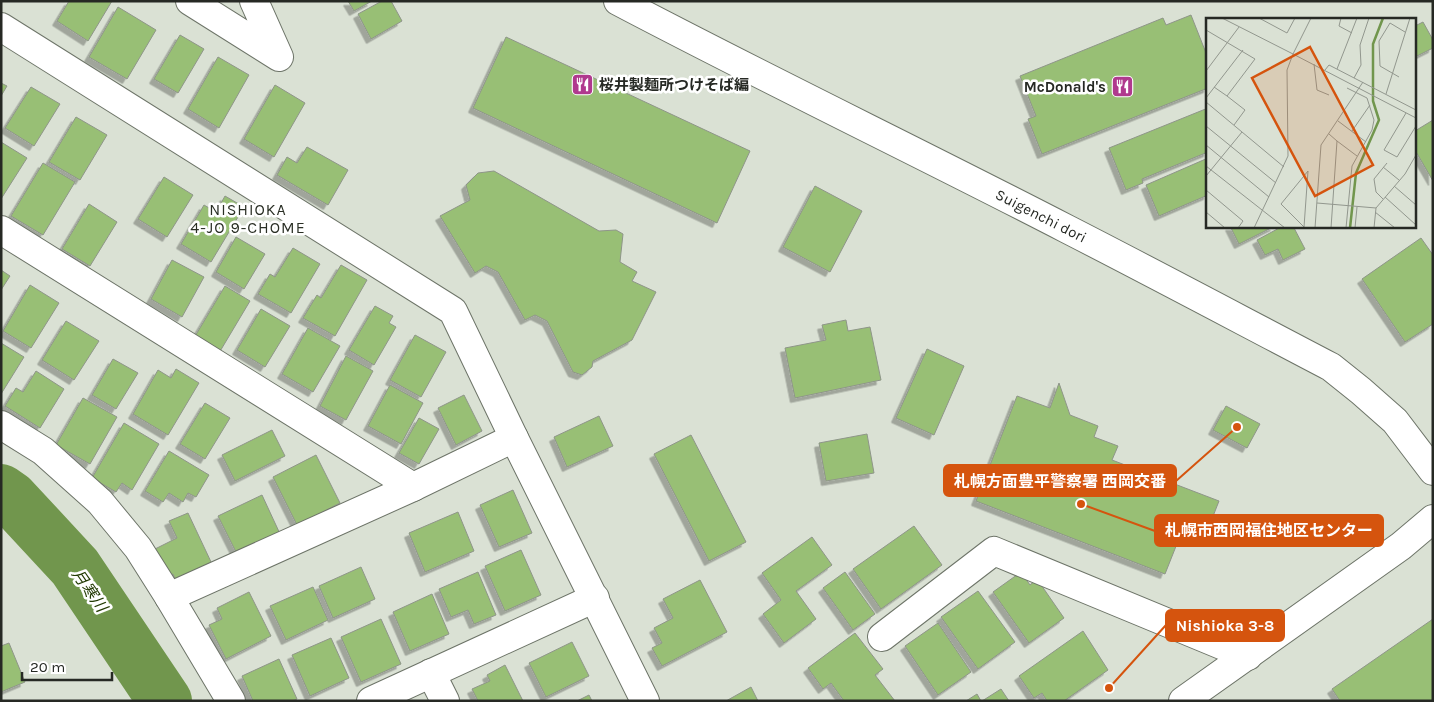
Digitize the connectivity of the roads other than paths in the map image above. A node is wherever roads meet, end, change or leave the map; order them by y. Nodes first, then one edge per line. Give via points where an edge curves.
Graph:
1 (190, 1) edge
2 (254, 1) edge
3 (618, 1) edge
4 (1, 27) edge
5 (1, 230) edge
6 (1, 425) edge
7 (514, 438) junction
8 (1433, 471) edge
9 (413, 487) junction
10 (1433, 520) edge
11 (169, 597) junction
12 (595, 598) junction
13 (882, 637) dead end
14 (1248, 656) junction
15 (431, 673) junction
16 (231, 701) edge
17 (371, 701) edge
18 (445, 701) edge
19 (645, 701) edge
20 (1184, 701) edge

1 - 2 street via 279,57
3 - 8 street, Suigenchi dori via 1331,367 1395,421
4 - 7 street via 453,311
5 - 9 street
6 - 11 street via 43,451 100,502 138,548
7 - 9 street
7 - 12 street
9 - 11 street
10 - 14 street
11 - 16 street
12 - 15 street
12 - 19 street
13 - 14 street via 994,551
14 - 20 street
15 - 17 street
15 - 18 street

